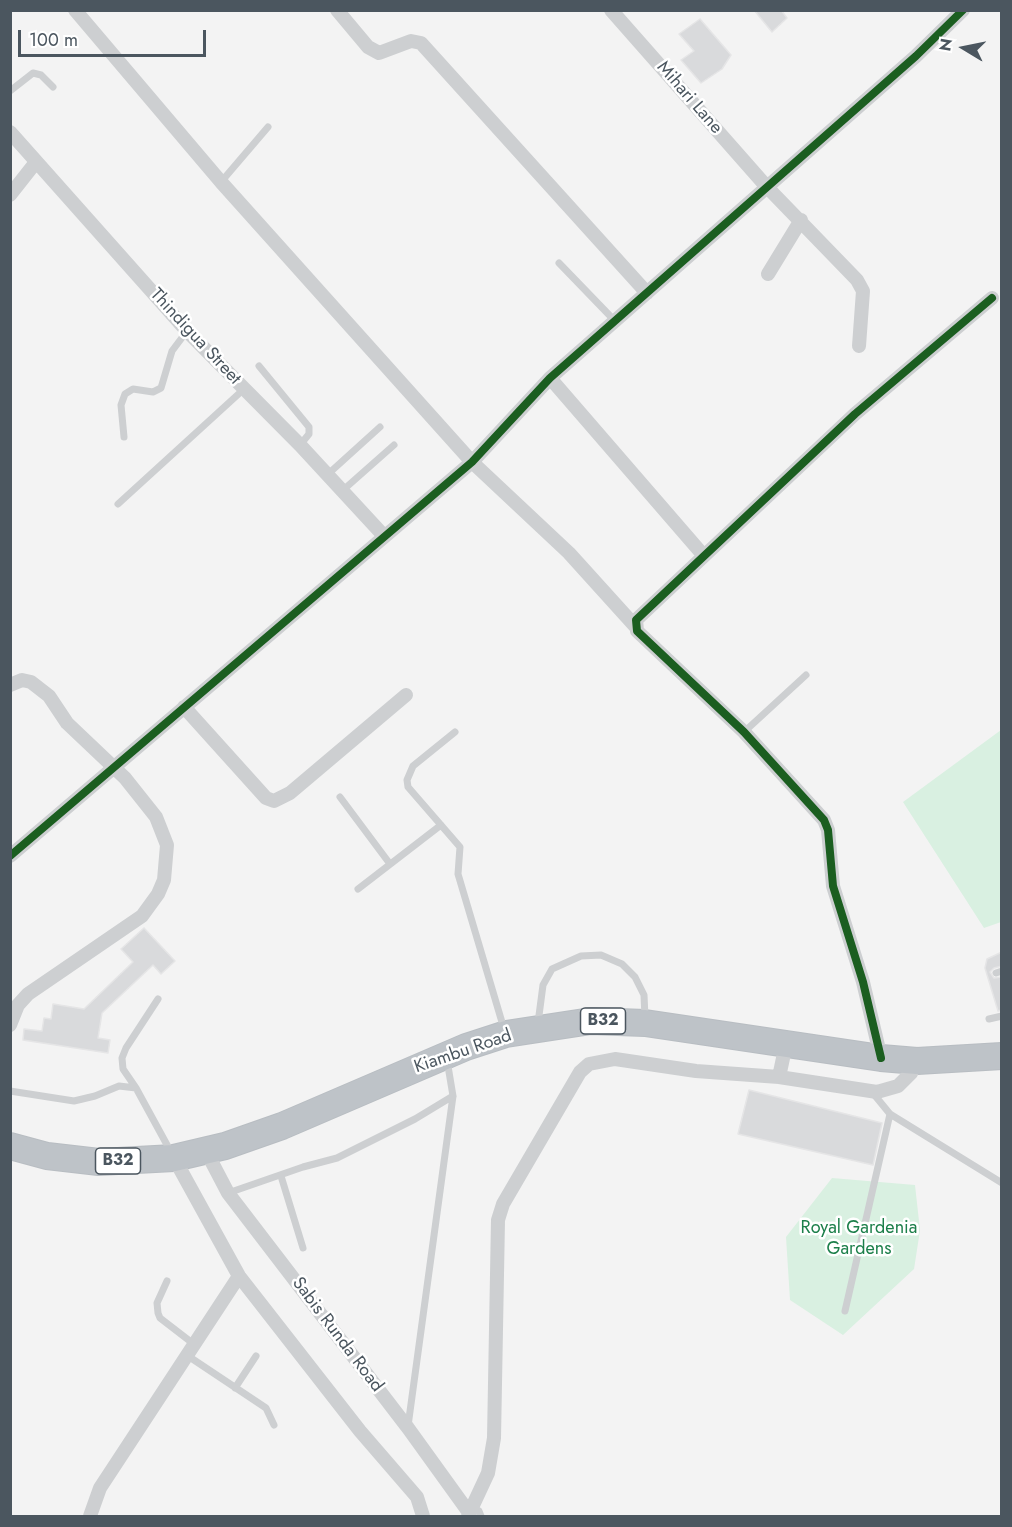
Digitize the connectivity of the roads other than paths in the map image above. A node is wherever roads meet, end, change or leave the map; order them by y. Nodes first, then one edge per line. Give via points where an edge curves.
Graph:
1 (75, 10) edge
2 (337, 10) edge
3 (963, 10) edge
4 (611, 11) edge
5 (53, 87) dead end
6 (10, 91) edge
7 (268, 127) dead end
8 (10, 132) edge
9 (36, 162) junction
10 (16, 179) edge
11 (221, 182) junction
12 (766, 186) junction
13 (10, 195) edge
14 (801, 220) junction
15 (560, 263) dead end
16 (768, 274) dead end
17 (648, 292) junction
18 (992, 298) dead end
19 (615, 321) junction
20 (187, 331) junction
21 (859, 346) dead end
22 (259, 366) dead end
23 (550, 378) junction
24 (244, 389) junction
25 (380, 427) dead end
26 (124, 437) dead end
27 (300, 445) junction
28 (394, 445) dead end
29 (472, 462) junction
30 (327, 475) junction
31 (342, 491) junction
32 (118, 504) dead end
33 (384, 536) junction
34 (704, 556) junction
35 (635, 626) junction
36 (806, 675) dead end
37 (10, 685) edge
38 (406, 695) dead end
39 (184, 707) junction
40 (455, 732) dead end
41 (744, 732) junction
42 (112, 768) junction
43 (340, 797) dead end
44 (441, 825) junction
45 (10, 856) edge
46 (390, 864) junction
47 (358, 889) dead end
48 (158, 999) dead end
49 (13, 1015) edge
50 (1002, 1016) edge
51 (989, 1019) dead end
52 (645, 1023) junction
53 (537, 1028) junction
54 (506, 1034) junction
55 (786, 1044) junction
56 (446, 1055) junction
57 (881, 1058) junction
58 (998, 1059) edge
59 (917, 1061) junction
60 (779, 1077) junction
61 (136, 1088) junction
62 (10, 1090) edge
63 (871, 1092) junction
64 (453, 1096) junction
65 (890, 1114) junction
66 (10, 1146) edge
67 (206, 1151) junction
68 (174, 1158) junction
69 (281, 1176) junction
70 (1002, 1183) edge
71 (228, 1193) junction
72 (303, 1248) dead end
73 (239, 1276) junction
74 (167, 1281) dead end
75 (845, 1311) dead end
76 (191, 1351) junction
77 (256, 1356) dead end
78 (235, 1388) junction
79 (274, 1425) dead end
80 (408, 1428) junction
81 (473, 1514) edge
82 (90, 1516) edge
83 (423, 1516) edge

1 - 11 street
2 - 17 street via 368,47 379,53 411,41 421,43
3 - 12 street
4 - 12 street, Mihari Lane
5 - 6 lane via 35,73
7 - 11 lane
8 - 9 street, Thindigua Street
9 - 10 street
9 - 20 street, Thindigua Street
10 - 13 street
11 - 29 street
12 - 14 street, Mihari Lane
12 - 17 street
14 - 16 street
14 - 21 street, Mihari Lane via 863,291
15 - 19 lane
17 - 19 street
18 - 34 street via 855,414
19 - 23 street
20 - 24 street, Thindigua Street
20 - 26 lane via 172,351 161,388 153,392 133,389 125,394 121,405
22 - 27 lane via 309,427 309,434
23 - 29 street
23 - 34 street
24 - 27 street, Thindigua Street
24 - 32 lane
25 - 30 lane
27 - 30 street, Thindigua Street
28 - 31 lane
29 - 33 street
29 - 35 street via 569,553
30 - 31 street, Thindigua Street
31 - 33 street, Thindigua Street
33 - 39 street
34 - 35 street via 636,620
35 - 41 street
36 - 41 lane
37 - 42 street via 22,680 38,686 67,723
38 - 39 street via 290,793 274,801 266,798
39 - 42 street
40 - 44 lane via 413,766 407,780 411,794
41 - 57 street via 824,820 833,886 863,982
42 - 45 street
42 - 49 street via 125,778 164,835 167,863 158,894 142,916 28,994
43 - 46 lane
44 - 46 lane
44 - 54 lane via 460,847 458,874
46 - 47 lane
48 - 61 lane via 122,1058 123,1069
50 - 51 lane
52 - 53 highway, Kiambu Road / B32 via 591,1021
52 - 53 lane via 644,995 635,977 622,964 601,955 581,956 552,969 543,985
52 - 55 highway, Kiambu Road / B32
53 - 54 highway, Kiambu Road / B32
54 - 56 highway, Kiambu Road / B32
55 - 57 highway, Kiambu Road / B32
55 - 60 street
56 - 64 lane
56 - 67 highway, Kiambu Road / B32 via 282,1126
57 - 59 highway, Kiambu Road / B32
58 - 59 highway, Kiambu Road / B32
59 - 63 street via 898,1086
60 - 63 street
60 - 81 street via 696,1071 615,1059 590,1064 580,1072 502,1204 498,1220 494,1438 488,1473
61 - 62 lane via 119,1086 74,1101
61 - 68 lane
63 - 65 lane
64 - 69 lane via 338,1158
64 - 80 lane
65 - 70 lane
65 - 75 lane
66 - 68 highway, Kiambu Road / B32 via 47,1156 99,1162
67 - 68 highway, Kiambu Road / B32
67 - 71 street, Sabis Runda Road
68 - 73 street
69 - 71 lane
69 - 72 lane
71 - 80 street, Sabis Runda Road
73 - 76 street
73 - 83 street via 417,1497
74 - 76 lane via 157,1302 158,1313
76 - 78 lane
76 - 82 street via 100,1488
77 - 78 lane
78 - 79 lane via 266,1408
80 - 81 street, Sabis Runda Road

